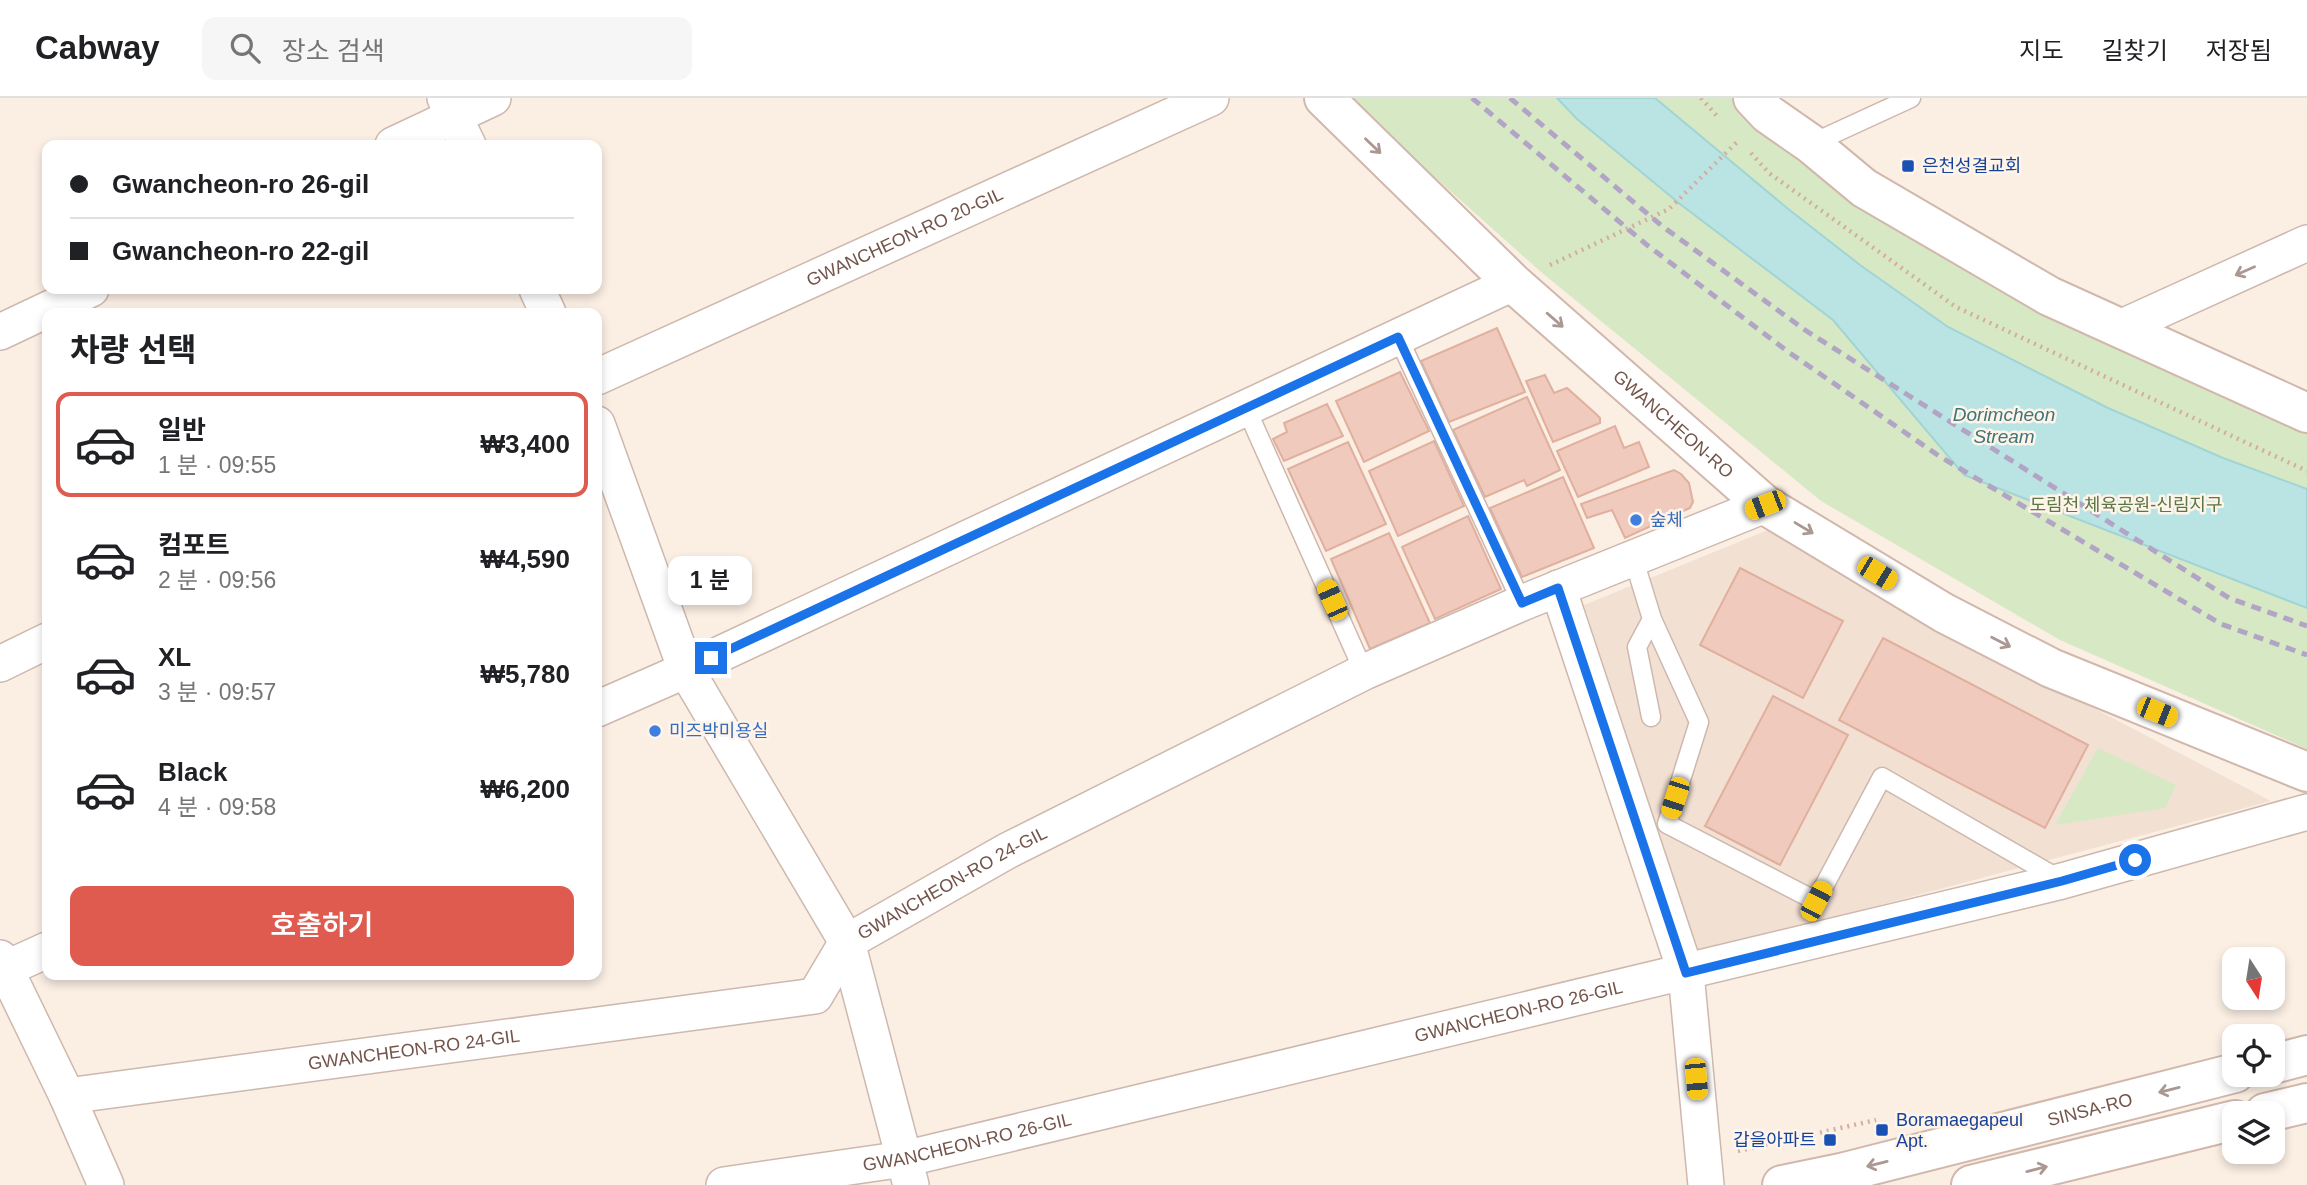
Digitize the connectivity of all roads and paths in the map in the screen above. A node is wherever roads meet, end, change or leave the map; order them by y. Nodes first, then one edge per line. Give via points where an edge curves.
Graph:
1 (493, 98) edge
2 (1211, 98) edge
3 (1324, 98) edge
4 (1753, 98) edge
5 (1911, 98) edge
6 (455, 120) edge
7 (405, 140) edge
8 (1811, 144) junction
9 (1730, 148) dead end
10 (2307, 243) edge
11 (1513, 283) junction
12 (80, 294) edge
13 (51, 308) edge
14 (42, 312) edge
15 (2120, 328) junction
16 (0, 332) edge
17 (1398, 337) junction
18 (602, 375) edge
19 (1246, 408) junction
20 (2307, 414) edge
21 (602, 438) edge
22 (1765, 505) junction
23 (1633, 557) junction
24 (1558, 588) junction
25 (1522, 603) junction
26 (1652, 619) junction
27 (42, 643) edge
28 (0, 664) edge
29 (686, 670) junction
30 (1364, 672) junction
31 (602, 707) edge
32 (1651, 717) dead end
33 (2307, 772) edge
34 (2307, 812) edge
35 (2062, 881) junction
36 (847, 942) junction
37 (42, 952) edge
38 (2, 965) edge
39 (1686, 973) junction
40 (2307, 1055) edge
41 (2285, 1060) edge
42 (2222, 1076) edge
43 (67, 1096) junction
44 (2307, 1103) edge
45 (2285, 1108) edge
46 (2222, 1123) edge
47 (908, 1172) edge
48 (106, 1185) edge
49 (724, 1185) edge
50 (1706, 1185) edge
51 (1782, 1185) edge
52 (1971, 1185) edge

1 - 6 street
2 - 18 street, GWANCHEON-RO 20-GIL
3 -> 11 main road, GWANCHEON-RO
4 - 8 main road
5 - 8 lane
6 - 7 street
8 - 15 main road via 1864,188 2049,296
9 - 11 path via 1669,209
10 -> 15 street
11 - 17 street
11 -> 22 main road, GWANCHEON-RO
12 - 13 street
14 - 16 street
15 - 20 main road
17 - 19 street
17 - 25 lane
19 - 29 street
19 - 30 lane
21 - 29 street
22 - 23 street, GWANCHEON-RO 24-GIL
22 -> 33 main road, GWANCHEON-RO via 1944,613 2051,668
23 - 24 street, GWANCHEON-RO 24-GIL
23 - 26 lane
24 - 25 street, GWANCHEON-RO 24-GIL
24 - 39 street
25 - 30 street, GWANCHEON-RO 24-GIL
26 - 32 lane via 1637,647
26 - 35 lane via 1699,722 1667,824 1816,901 1882,778
27 - 28 street
29 - 31 street
29 - 36 street
30 - 36 street, GWANCHEON-RO 24-GIL via 1007,851
34 - 35 street, GWANCHEON-RO 26-GIL
35 - 39 street, GWANCHEON-RO 26-GIL
36 - 43 street, GWANCHEON-RO 24-GIL via 815,996
36 - 47 street
37 - 38 street
38 - 43 street
39 - 47 street, GWANCHEON-RO 26-GIL
39 - 50 street
40 - 41 main road
42 -> 51 main road, SINSA-RO
43 - 48 street
44 - 45 main road
52 -> 46 main road
47 - 49 street, GWANCHEON-RO 26-GIL

